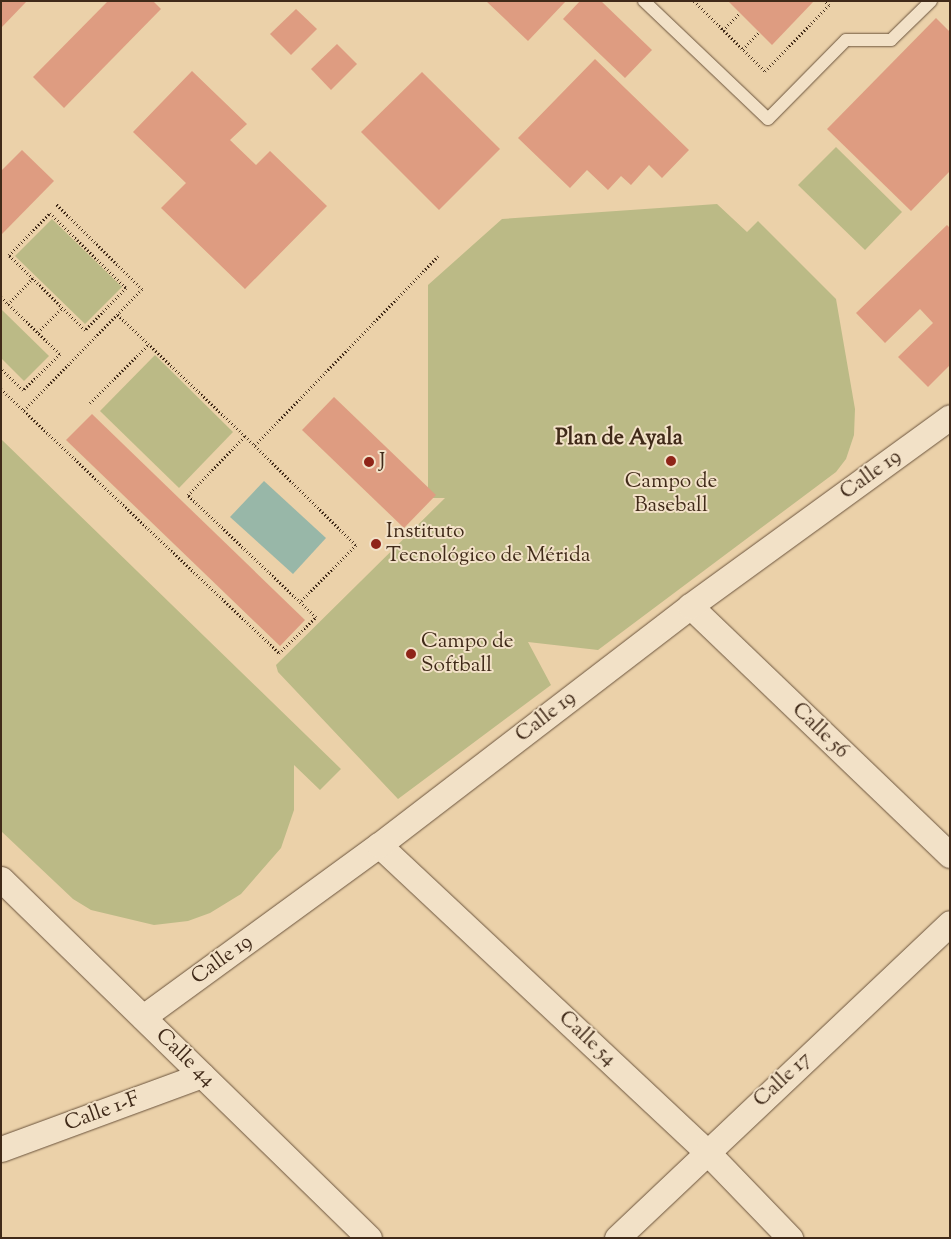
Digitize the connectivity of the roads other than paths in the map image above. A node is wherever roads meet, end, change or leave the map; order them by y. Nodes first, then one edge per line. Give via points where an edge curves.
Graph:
1 (644, 1) edge
2 (931, 1) edge
3 (950, 417) edge
4 (690, 606) junction
5 (379, 845) junction
6 (950, 855) edge
7 (1, 879) edge
8 (950, 922) edge
9 (143, 1018) junction
10 (202, 1076) junction
11 (1, 1149) edge
12 (707, 1152) junction
13 (369, 1238) edge
14 (617, 1238) edge
15 (790, 1238) edge

1 - 2 lane via 768,119 846,40 891,40
3 - 4 street, Calle 19
4 - 5 street, Calle 19
4 - 6 street, Calle 56
5 - 9 street, Calle 19
5 - 12 street, Calle 54
7 - 9 street, Calle 44
8 - 12 street, Calle 17
9 - 10 street, Calle 44
10 - 11 street, Calle 1-F
10 - 13 street, Calle 44
12 - 14 street, Calle 17
12 - 15 street, Calle 54

